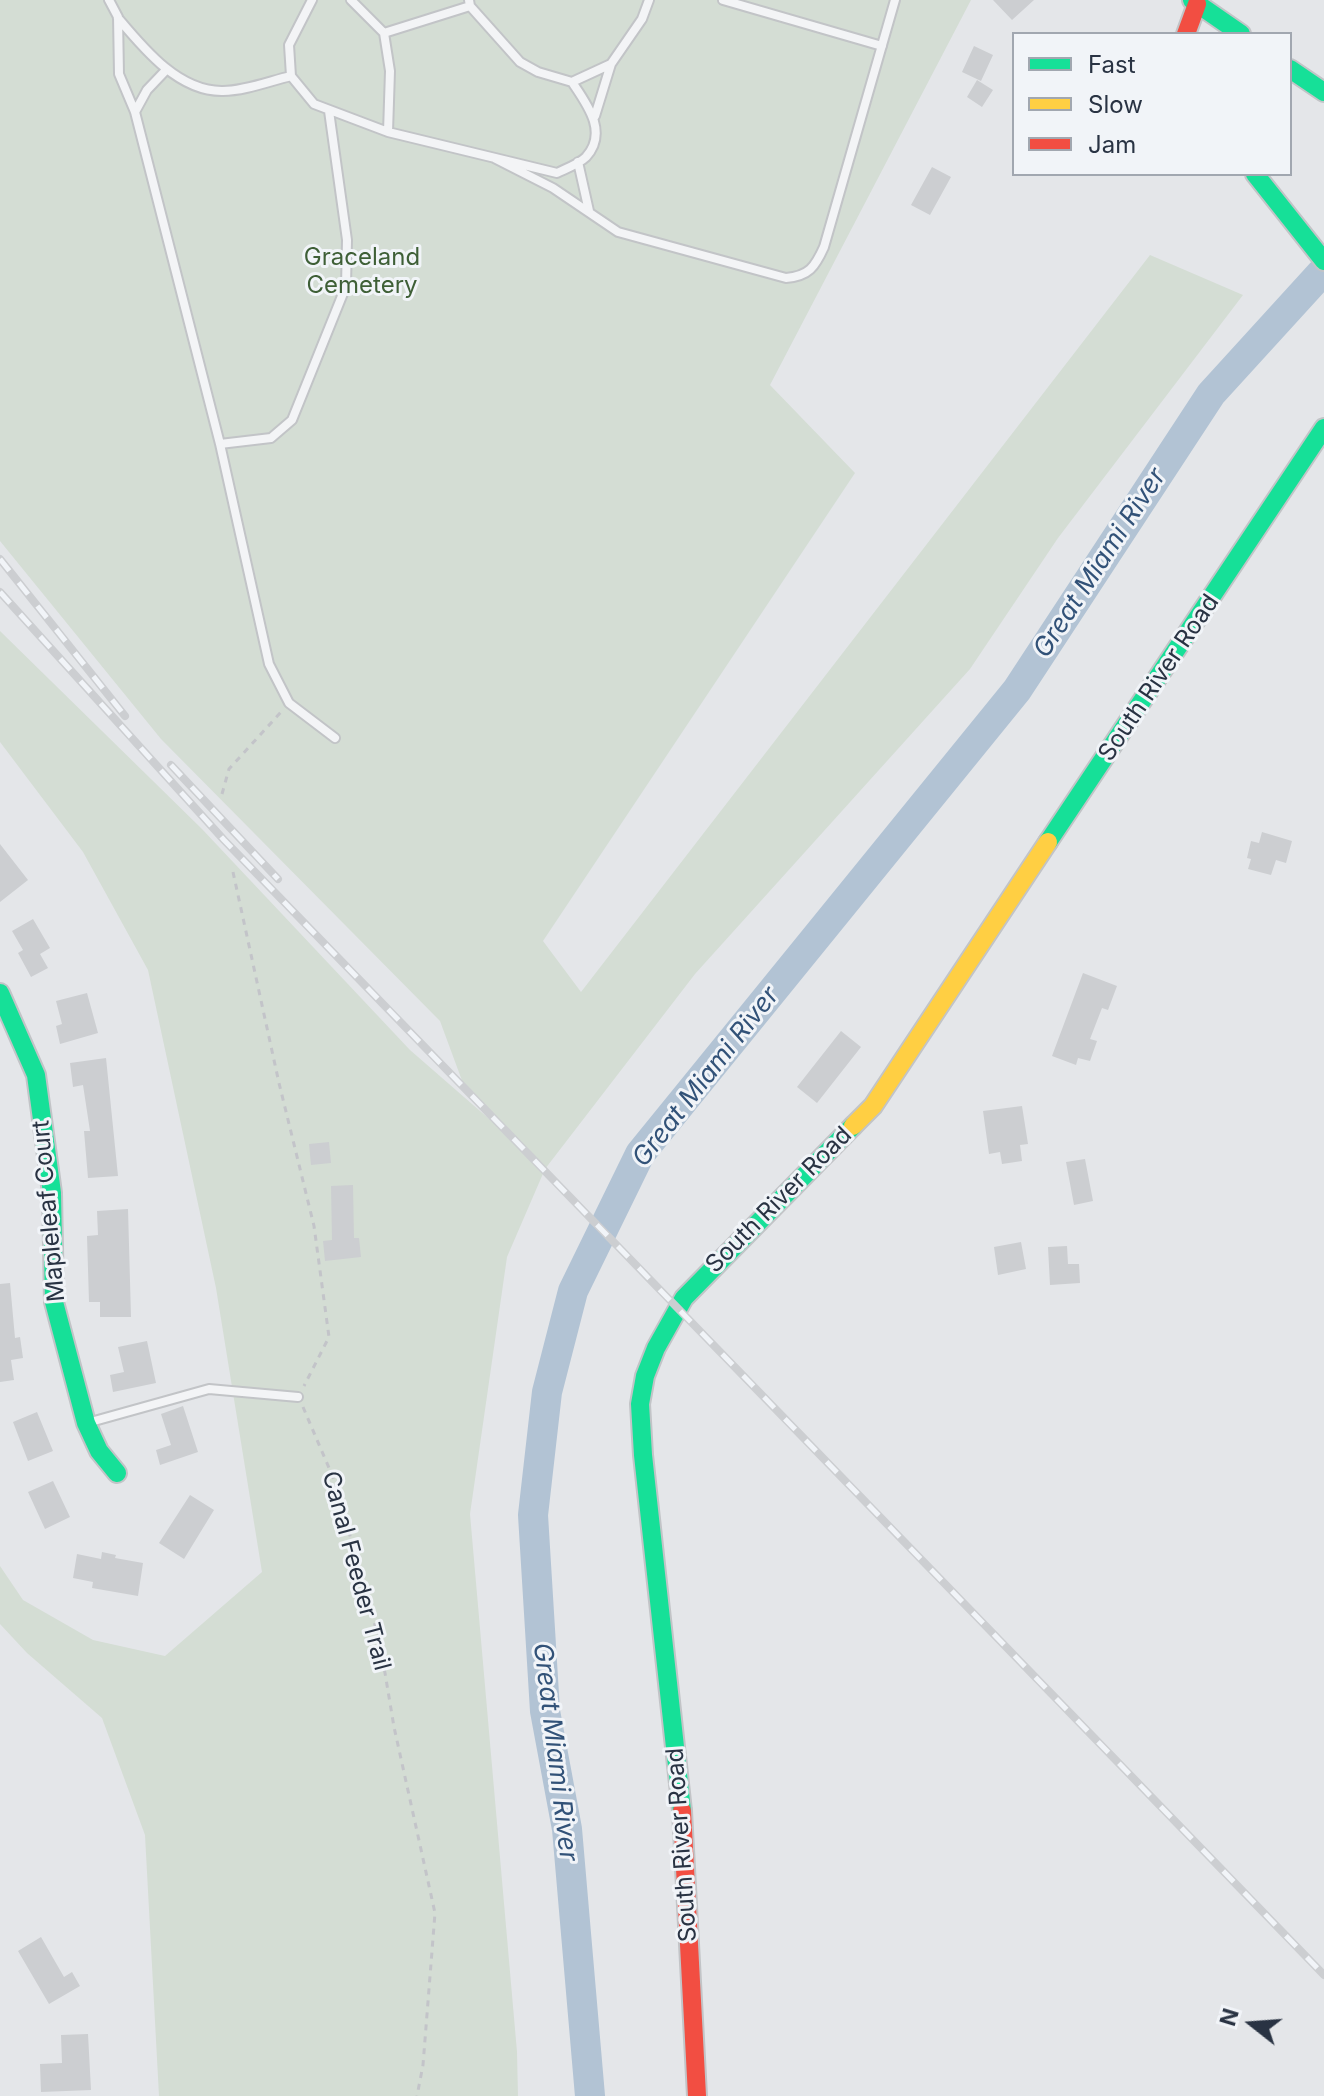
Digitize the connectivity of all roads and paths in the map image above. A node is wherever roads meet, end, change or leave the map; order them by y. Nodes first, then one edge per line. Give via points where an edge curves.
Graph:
1 (109, 0) edge
2 (312, 0) edge
3 (351, 0) edge
4 (649, 0) edge
5 (723, 0) edge
6 (895, 0) edge
7 (1194, 2) edge
8 (470, 3) edge
9 (118, 17) junction
10 (1186, 32) edge
11 (1238, 32) edge
12 (384, 33) junction
13 (882, 46) junction
14 (611, 64) junction
15 (167, 69) junction
16 (1292, 70) edge
17 (291, 76) junction
18 (572, 82) junction
19 (1324, 92) edge
20 (329, 111) junction
21 (135, 112) junction
22 (595, 116) junction
23 (388, 132) junction
24 (494, 158) junction
25 (578, 162) junction
26 (1257, 176) edge
27 (589, 211) junction
28 (1324, 261) edge
29 (1324, 428) edge
30 (220, 444) junction
31 (289, 703) junction
32 (335, 738) dead end
33 (222, 794) dead end
34 (233, 872) dead end
35 (0, 993) edge
36 (298, 1397) junction
37 (86, 1423) junction
38 (117, 1473) dead end
39 (417, 2096) edge
40 (697, 2096) edge

1 - 9 lane
2 - 17 lane via 289,45
3 - 12 lane
4 - 14 lane
5 - 13 lane
6 - 13 lane
7 - 10 street
7 - 11 street
8 - 12 lane
8 - 18 lane via 520,62
9 - 15 lane
9 - 21 lane via 119,74
12 - 23 lane via 390,71
13 - 27 lane via 824,247 814,269 801,277 786,278 618,232
14 - 18 lane
14 - 22 lane
15 - 17 lane via 217,91
15 - 21 lane
16 - 19 street
17 - 20 lane via 314,104
18 - 22 lane
20 - 23 lane
20 - 30 lane via 347,240 346,286 292,420 271,438
21 - 30 lane
22 - 25 lane via 594,140
23 - 24 lane
24 - 25 lane via 557,173
24 - 27 lane
25 - 27 lane
26 - 28 street
29 - 40 street, South River Road via 873,1106 684,1298 648,1367 640,1401 643,1455 682,1803
30 - 31 lane via 269,664
31 - 32 lane
31 - 33 path via 229,769
34 - 36 path via 314,1226 329,1337
35 - 37 street, Mapleleaf Court via 36,1075 52,1193 54,1302
36 - 37 lane via 209,1389
36 - 39 path, Canal Feeder Trail via 335,1482 380,1643 435,1913
37 - 38 street, Mapleleaf Court

